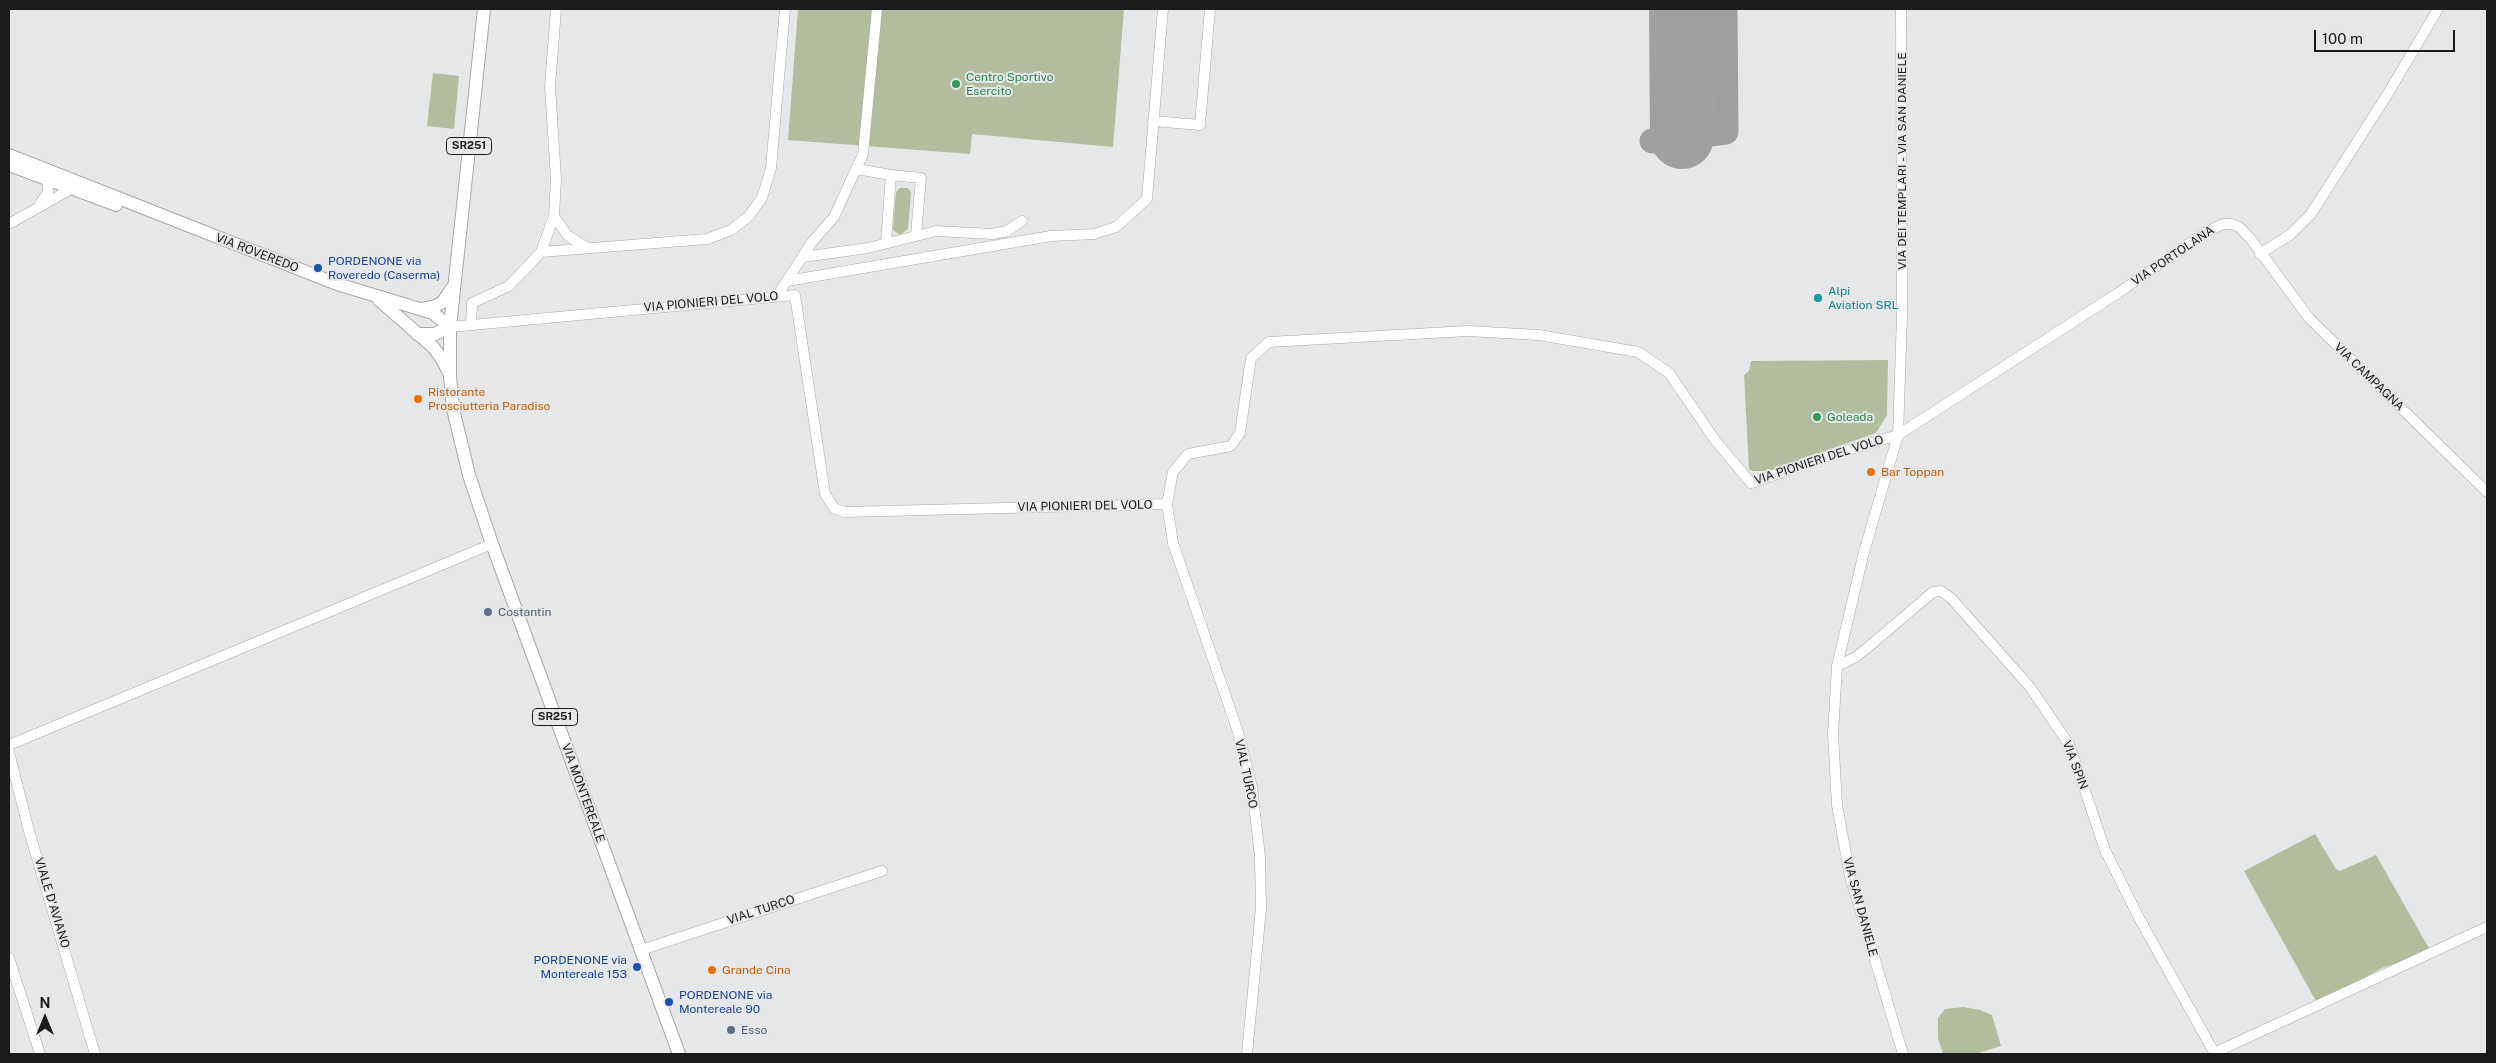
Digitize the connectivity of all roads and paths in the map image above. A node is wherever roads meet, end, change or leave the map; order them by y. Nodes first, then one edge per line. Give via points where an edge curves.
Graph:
1 (484, 9) edge
2 (556, 9) edge
3 (785, 9) edge
4 (877, 9) edge
5 (1163, 9) edge
6 (1210, 9) edge
7 (1901, 9) edge
8 (2438, 9) edge
9 (1153, 121) junction
10 (9, 156) edge
11 (9, 165) edge
12 (857, 169) junction
13 (891, 176) junction
14 (47, 180) junction
15 (71, 188) junction
16 (38, 206) junction
17 (554, 216) junction
18 (164, 218) junction
19 (1022, 221) dead end
20 (9, 224) edge
21 (916, 234) junction
22 (886, 243) junction
23 (587, 248) junction
24 (541, 252) junction
25 (2260, 254) junction
26 (803, 256) junction
27 (787, 281) junction
28 (454, 284) junction
29 (777, 296) junction
30 (377, 298) junction
31 (421, 309) junction
32 (470, 325) junction
33 (450, 327) junction
34 (417, 334) junction
35 (450, 376) junction
36 (1898, 435) junction
37 (2487, 492) edge
38 (1167, 504) junction
39 (492, 544) junction
40 (1838, 666) junction
41 (9, 745) edge
42 (9, 752) edge
43 (882, 871) dead end
44 (2487, 927) edge
45 (641, 950) junction
46 (9, 958) edge
47 (40, 1054) edge
48 (96, 1054) edge
49 (679, 1054) edge
50 (1247, 1054) edge
51 (1903, 1054) edge
52 (2214, 1054) edge

1 - 28 main road, SR251
2 - 17 street via 550,86 556,179
3 - 23 street via 770,168 762,198 749,216 731,230 707,238
4 - 12 street via 866,131
5 - 9 street
6 - 9 street via 1200,125
7 - 36 street, VIA DEI TEMPLARI - VIA SAN DANIELE via 1902,316
8 - 25 street via 2311,214 2291,234
9 - 27 street via 1147,199 1116,227 1094,234 1051,236
10 - 14 street via 38,171
10 - 18 main road, VIA ROVEREDO via 73,178
11 - 14 main road, VIA ROVEREDO
12 - 13 street
12 - 26 street via 834,217
13 - 21 street via 920,178
13 - 22 street
14 - 15 main road, VIA ROVEREDO
14 - 16 street via 48,192
15 - 16 street
15 - 18 main road, VIA ROVEREDO via 112,204
16 - 20 street
17 - 23 street via 567,235
17 - 24 street
18 - 30 main road, VIA ROVEREDO
19 - 21 street via 1007,231 992,234 936,231
21 - 22 street
22 - 26 street
23 - 24 street
24 - 32 street via 509,286 472,303
25 - 36 street, VIA PORTOLANA via 2239,227 2223,224 2215,227
25 - 37 street, VIA CAMPAGNA via 2309,318
26 - 27 street
27 - 29 street
28 - 31 main road via 443,302 433,308
28 - 33 main road, SR251
29 - 32 street, VIA PIONIERI DEL VOLO
29 - 38 street, VIA PIONIERI DEL VOLO via 795,294 825,494 834,508 844,512
30 - 31 main road, VIA ROVEREDO
30 - 34 main road, VIA ROVEREDO
31 - 33 main road, VIA ROVEREDO via 442,319
32 - 33 street, VIA PIONIERI DEL VOLO
33 - 34 main road via 435,334
33 - 35 main road, VIA MONTEREALE / SR251
34 - 35 main road, VIA ROVEREDO via 442,359
35 - 39 main road, VIA MONTEREALE / SR251 via 459,442
36 - 38 street, VIA PIONIERI DEL VOLO via 1751,483 1668,373 1638,352 1539,335 1468,331 1269,342 1251,358 1240,433 1231,446 1188,454 1172,472
36 - 40 street, VIA DEI TEMPLARI - VIA SAN DANIELE via 1864,552
38 - 50 street, VIAL TURCO via 1173,543 1238,732 1252,787 1260,857 1261,908
39 - 41 street
39 - 45 main road, VIA MONTEREALE / SR251
40 - 51 street, VIA SAN DANIELE via 1833,734 1839,814 1850,876
40 - 52 street, VIA SPIN via 1856,657 1933,592 1941,590 1951,598 2030,687 2070,746 2106,850 2139,918
42 - 48 street, VIALE D'AVIANO via 29,831
43 - 45 street, VIAL TURCO
44 - 52 street
45 - 49 main road, VIA MONTEREALE / SR251
46 - 47 street

